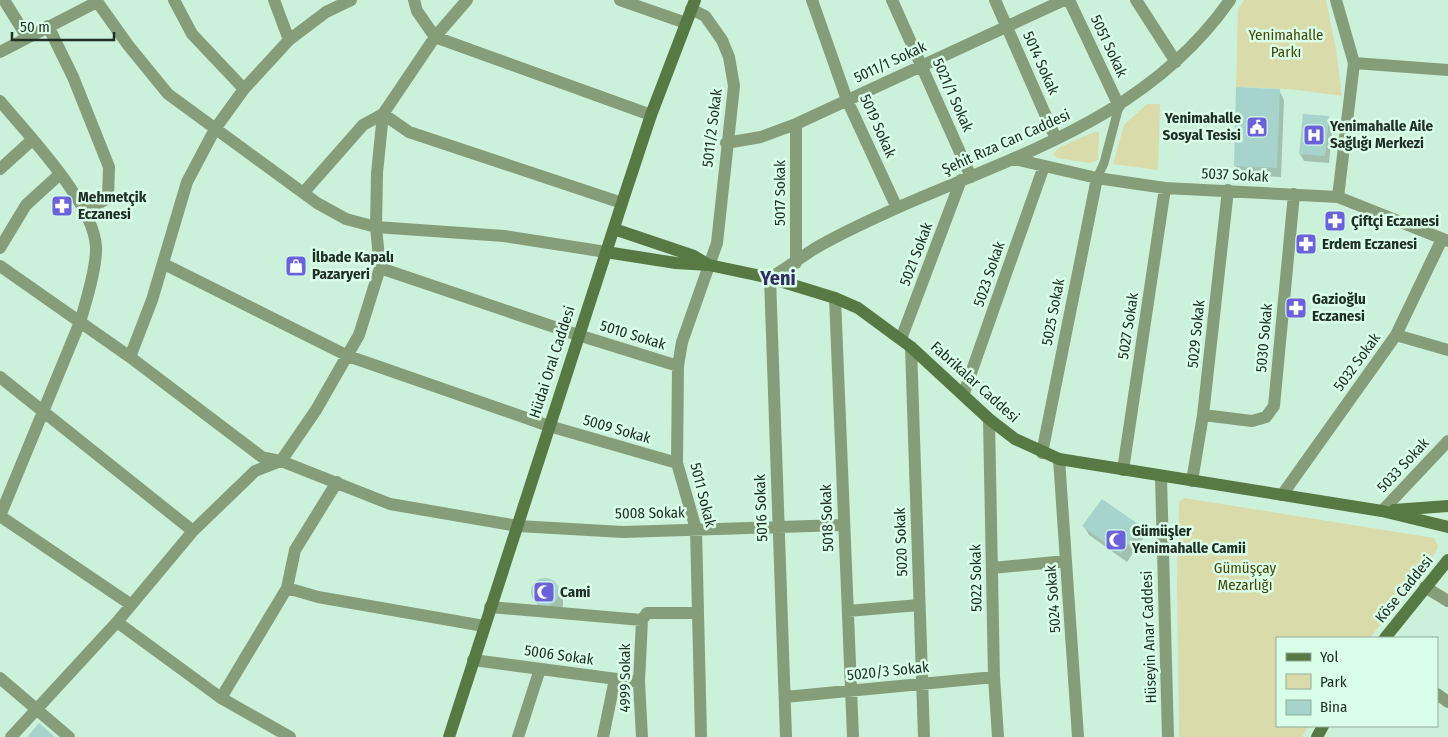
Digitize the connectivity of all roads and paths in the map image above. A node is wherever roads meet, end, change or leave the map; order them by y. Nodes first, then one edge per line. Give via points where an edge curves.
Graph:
1 (4, 0) edge
2 (174, 0) edge
3 (274, 0) edge
4 (351, 0) edge
5 (414, 0) edge
6 (467, 0) edge
7 (620, 0) edge
8 (812, 0) edge
9 (892, 0) edge
10 (995, 0) edge
11 (1064, 0) edge
12 (1069, 0) edge
13 (1136, 0) edge
14 (1230, 0) edge
15 (1336, 0) edge
16 (96, 1) edge
17 (693, 5) edge
18 (686, 23) junction
19 (1006, 25) junction
20 (48, 26) junction
21 (28, 37) junction
22 (435, 37) junction
23 (289, 40) junction
24 (0, 52) edge
25 (1176, 62) junction
26 (1354, 63) junction
27 (922, 64) junction
28 (1448, 70) edge
29 (244, 89) junction
30 (847, 100) junction
31 (0, 101) edge
32 (1119, 106) junction
33 (383, 114) junction
34 (651, 115) junction
35 (796, 124) junction
36 (215, 129) junction
37 (1056, 139) junction
38 (32, 140) junction
39 (726, 143) junction
40 (1014, 159) junction
41 (1044, 166) junction
42 (0, 169) edge
43 (60, 174) junction
44 (1097, 178) junction
45 (966, 179) junction
46 (1165, 188) junction
47 (1228, 190) junction
48 (304, 192) junction
49 (1294, 194) junction
50 (1338, 197) junction
51 (622, 203) junction
52 (897, 208) junction
53 (85, 211) junction
54 (376, 227) junction
55 (614, 229) junction
56 (1445, 240) edge
57 (0, 248) edge
58 (606, 252) junction
59 (796, 263) junction
60 (164, 264) junction
61 (0, 266) edge
62 (709, 266) junction
63 (380, 268) junction
64 (770, 278) junction
65 (835, 298) junction
66 (80, 322) junction
67 (578, 335) junction
68 (1396, 335) junction
69 (906, 343) junction
70 (1448, 350) edge
71 (348, 356) junction
72 (130, 357) junction
73 (678, 366) junction
74 (2, 384) edge
75 (964, 394) junction
76 (44, 414) junction
77 (1203, 415) junction
78 (989, 419) junction
79 (549, 426) junction
80 (1448, 441) edge
81 (1042, 452) junction
82 (1059, 459) junction
83 (281, 460) junction
84 (677, 463) junction
85 (1123, 470) junction
86 (1161, 477) junction
87 (1192, 481) junction
88 (337, 482) junction
89 (1282, 495) junction
90 (1448, 506) edge
91 (1382, 511) junction
92 (0, 516) edge
93 (844, 525) junction
94 (518, 526) junction
95 (778, 527) junction
96 (1448, 527) edge
97 (696, 529) junction
98 (193, 531) junction
99 (1448, 560) edge
100 (1066, 561) junction
101 (992, 568) junction
102 (1425, 587) junction
103 (287, 588) junction
104 (1448, 601) edge
105 (130, 604) junction
106 (919, 605) junction
107 (490, 607) junction
108 (848, 611) junction
109 (698, 613) junction
110 (642, 620) junction
111 (117, 622) junction
112 (484, 626) junction
113 (1386, 637) edge
114 (473, 660) junction
115 (540, 669) junction
116 (994, 676) junction
117 (0, 678) edge
118 (615, 679) junction
119 (639, 682) junction
120 (922, 683) junction
121 (852, 692) junction
122 (785, 697) junction
123 (221, 698) junction
124 (36, 710) junction
125 (10, 737) edge
126 (69, 737) edge
127 (290, 737) edge
128 (449, 737) edge
129 (518, 737) edge
130 (603, 737) edge
131 (642, 737) edge
132 (701, 737) edge
133 (786, 737) edge
134 (853, 737) edge
135 (924, 737) edge
136 (998, 737) edge
137 (1078, 737) edge
138 (1168, 737) edge

1 - 21 street
2 - 29 street via 192,34
3 - 23 street
4 - 23 street via 326,12
5 - 22 street via 417,11
6 - 22 street
7 - 18 street
8 - 30 street, 5019 Sokak
9 - 27 street, 5021/1 Sokak
10 - 19 street, 5014 Sokak
11 - 19 street, 5011/1 Sokak
12 - 32 street, 5051 Sokak
13 - 25 street
14 - 25 street, Şehit Rıza Can Caddesi via 1197,42
15 - 26 street
16 - 20 street
16 - 36 street via 168,94
17 - 18 street, Hüdai Oral Caddesi
17 - 39 street, 5011/2 Sokak via 715,28 729,57 734,86
18 - 34 street, Hüdai Oral Caddesi
19 - 27 street, 5011/1 Sokak
19 - 37 street, 5014 Sokak
20 - 21 street
20 - 53 street via 73,77 109,167 108,198
21 - 24 street
22 - 33 street
22 - 34 street
23 - 29 street
25 - 32 street, Şehit Rıza Can Caddesi
26 - 28 street
26 - 50 street
27 - 30 street, 5011/1 Sokak
27 - 45 street, 5021/1 Sokak
29 - 36 street
30 - 35 street, 5011/1 Sokak
30 - 52 street, 5019 Sokak
31 - 38 street
32 - 37 street, Şehit Rıza Can Caddesi
32 - 44 lane
33 - 48 street via 363,125
33 - 51 street via 409,132
33 - 54 street
34 - 51 street, Hüdai Oral Caddesi
35 - 39 street, 5011/1 Sokak via 760,137
35 - 59 street, 5017 Sokak
36 - 48 street
36 - 60 street via 187,182
37 - 40 street, Şehit Rıza Can Caddesi
38 - 42 street
38 - 43 street
39 - 62 street, 5011/2 Sokak via 717,243
40 - 41 street, 5037 Sokak
40 - 45 street, Şehit Rıza Can Caddesi
41 - 44 street, 5037 Sokak
41 - 75 street, 5023 Sokak
43 - 53 street
43 - 57 street via 26,204
44 - 46 street, 5037 Sokak
44 - 81 street, 5025 Sokak
45 - 52 street, Şehit Rıza Can Caddesi
45 - 69 street, 5021 Sokak
46 - 47 street, 5037 Sokak
46 - 85 street, 5027 Sokak
47 - 49 street, 5037 Sokak
47 - 77 street, 5029 Sokak
48 - 54 street via 346,219
49 - 50 street, 5037 Sokak
49 - 77 street, 5030 Sokak via 1274,406 1266,418 1252,422
50 - 56 street, 5037 Sokak
51 - 55 street, Hüdai Oral Caddesi
52 - 59 street, Şehit Rıza Can Caddesi via 832,239
53 - 66 street via 91,219 96,247
54 - 58 street via 504,236
54 - 63 street
55 - 58 street, Hüdai Oral Caddesi
55 - 62 street, Fabrikalar Caddesi via 694,256
56 - 68 street, 5032 Sokak
58 - 62 street, Fabrikalar Caddesi
58 - 67 street, Hüdai Oral Caddesi
59 - 64 street, Şehit Rıza Can Caddesi
60 - 71 street, 5009 Sokak
60 - 72 street
61 - 66 street, 5008 Sokak
62 - 64 street, Fabrikalar Caddesi
62 - 73 street, 5011 Sokak via 682,342
63 - 67 street, 5010 Sokak
63 - 71 street via 368,313
64 - 65 street, Fabrikalar Caddesi
64 - 95 street, 5016 Sokak
65 - 69 street, Fabrikalar Caddesi via 858,308
65 - 93 street, 5018 Sokak
66 - 72 street, 5008 Sokak
66 - 76 street
67 - 73 street, 5010 Sokak
67 - 79 street, Hüdai Oral Caddesi
68 - 70 street
68 - 89 street, 5032 Sokak
69 - 75 street, Fabrikalar Caddesi
69 - 106 street, 5020 Sokak
71 - 79 street, 5009 Sokak
71 - 83 street
72 - 83 street, 5008 Sokak via 262,457
73 - 84 street, 5011 Sokak
74 - 76 street
75 - 78 street, Fabrikalar Caddesi
76 - 92 street
76 - 98 street
77 - 87 street, 5029 Sokak
78 - 81 street, Fabrikalar Caddesi via 1015,439
78 - 101 street, 5022 Sokak
79 - 84 street, 5009 Sokak
79 - 94 street, Hüdai Oral Caddesi
80 - 91 street, 5033 Sokak
81 - 82 street, Fabrikalar Caddesi
82 - 85 street, Fabrikalar Caddesi
82 - 100 street, 5024 Sokak
83 - 88 street, 5008 Sokak
83 - 98 street via 255,472
84 - 97 street, 5011 Sokak
85 - 86 street, Fabrikalar Caddesi
86 - 87 street, Fabrikalar Caddesi
86 - 138 street, Hüseyin Anar Caddesi
87 - 89 street, Fabrikalar Caddesi
88 - 94 street, 5008 Sokak via 390,504
88 - 103 street via 295,550
89 - 91 street, Fabrikalar Caddesi
90 - 91 street, Fabrikalar Caddesi
91 - 96 street, Fabrikalar Caddesi
92 - 105 street
93 - 95 street, 5008 Sokak
93 - 108 street, 5018 Sokak
94 - 97 street, 5008 Sokak via 623,532
94 - 107 street, Hüdai Oral Caddesi
95 - 97 street, 5008 Sokak
95 - 122 street, 5016 Sokak
97 - 109 street, 5011 Sokak
98 - 105 street
99 - 102 street, Köse Caddesi
100 - 101 street
100 - 137 street, 5024 Sokak
101 - 116 street, 5022 Sokak
102 - 104 street
102 - 113 street, Köse Caddesi
103 - 112 street via 318,597
103 - 123 street
105 - 111 street
106 - 108 street
106 - 120 street, 5020 Sokak
107 - 110 street
107 - 112 street, Hüdai Oral Caddesi
108 - 121 street, 5018 Sokak
109 - 110 street via 647,613
109 - 132 street, 5011 Sokak
110 - 119 street, 4999 Sokak
111 - 123 street
111 - 124 street
112 - 114 street, Hüdai Oral Caddesi
114 - 115 street, 5006 Sokak
114 - 128 street, Hüdai Oral Caddesi
115 - 118 street, 5006 Sokak
115 - 129 street
116 - 120 street, 5020/3 Sokak
116 - 136 street, 5022 Sokak
117 - 124 street
118 - 119 street, 5006 Sokak
118 - 130 street
119 - 131 street, 4999 Sokak
120 - 121 street, 5020/3 Sokak
120 - 135 street, 5020 Sokak
121 - 122 street, 5020/3 Sokak
121 - 134 street, 5018 Sokak
122 - 133 street, 5016 Sokak
123 - 127 street
124 - 125 street
124 - 126 street

